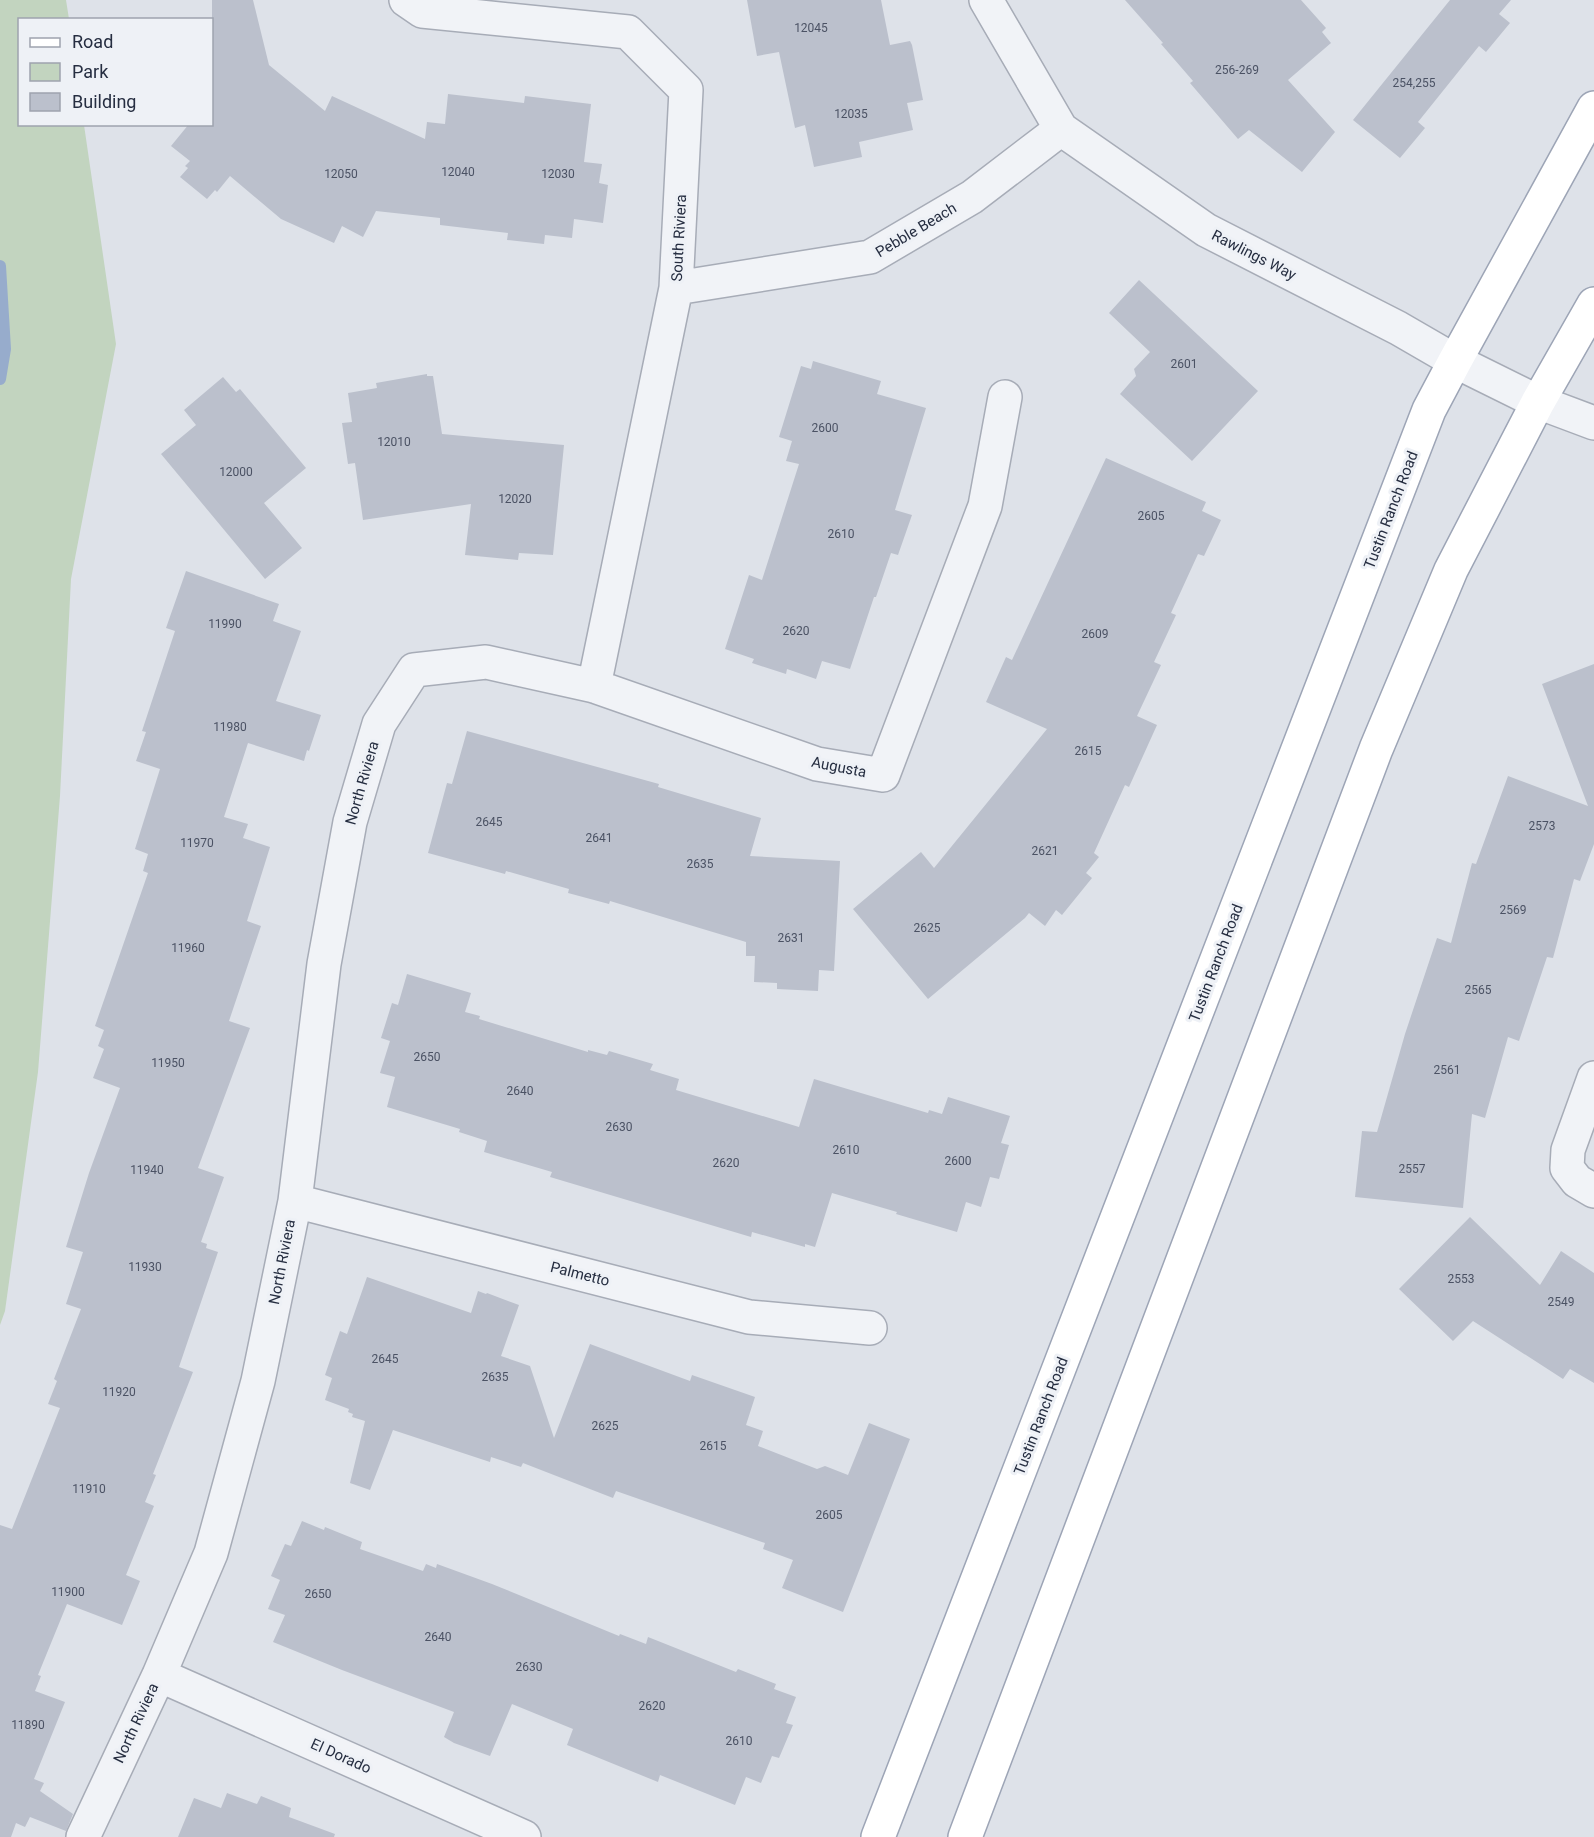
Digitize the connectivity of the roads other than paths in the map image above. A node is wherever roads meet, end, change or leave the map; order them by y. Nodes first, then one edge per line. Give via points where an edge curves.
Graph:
1 (406, 0) edge
2 (986, 0) edge
3 (1594, 108) edge
4 (1061, 129) junction
5 (676, 288) junction
6 (1594, 304) edge
7 (1455, 361) junction
8 (1005, 398) dead end
9 (1538, 402) junction
10 (1594, 423) edge
11 (414, 670) joint
12 (594, 686) junction
13 (1594, 1078) edge
14 (1594, 1191) edge
15 (295, 1201) junction
16 (870, 1328) dead end
17 (159, 1675) junction
18 (84, 1837) edge
19 (524, 1837) edge
20 (878, 1837) edge
21 (965, 1837) edge

1 - 5 street, South Riviera via 422,11 628,32 686,90
2 - 4 street, Rawlings Way
3 - 7 main road, Tustin Ranch Road
4 - 5 street, Pebble Beach via 972,197 870,257
4 - 7 street, Rawlings Way via 1206,230
5 - 12 street, South Riviera
6 - 9 main road
7 - 9 street, Rawlings Way
7 - 20 main road, Tustin Ranch Road via 1421,433
8 - 12 street, Augusta via 985,506 882,775 817,764
9 - 10 street, Rawlings Way
9 - 21 main road via 1451,570 1376,749
11 - 12 street, Augusta via 486,662
11 - 15 street, North Riviera via 379,724 350,822 324,964
13 - 14 street via 1568,1150 1567,1168 1577,1181
15 - 16 street, Palmetto via 749,1317
15 - 17 street, North Riviera via 258,1380 214,1541
17 - 18 street, North Riviera
17 - 19 street, El Dorado

